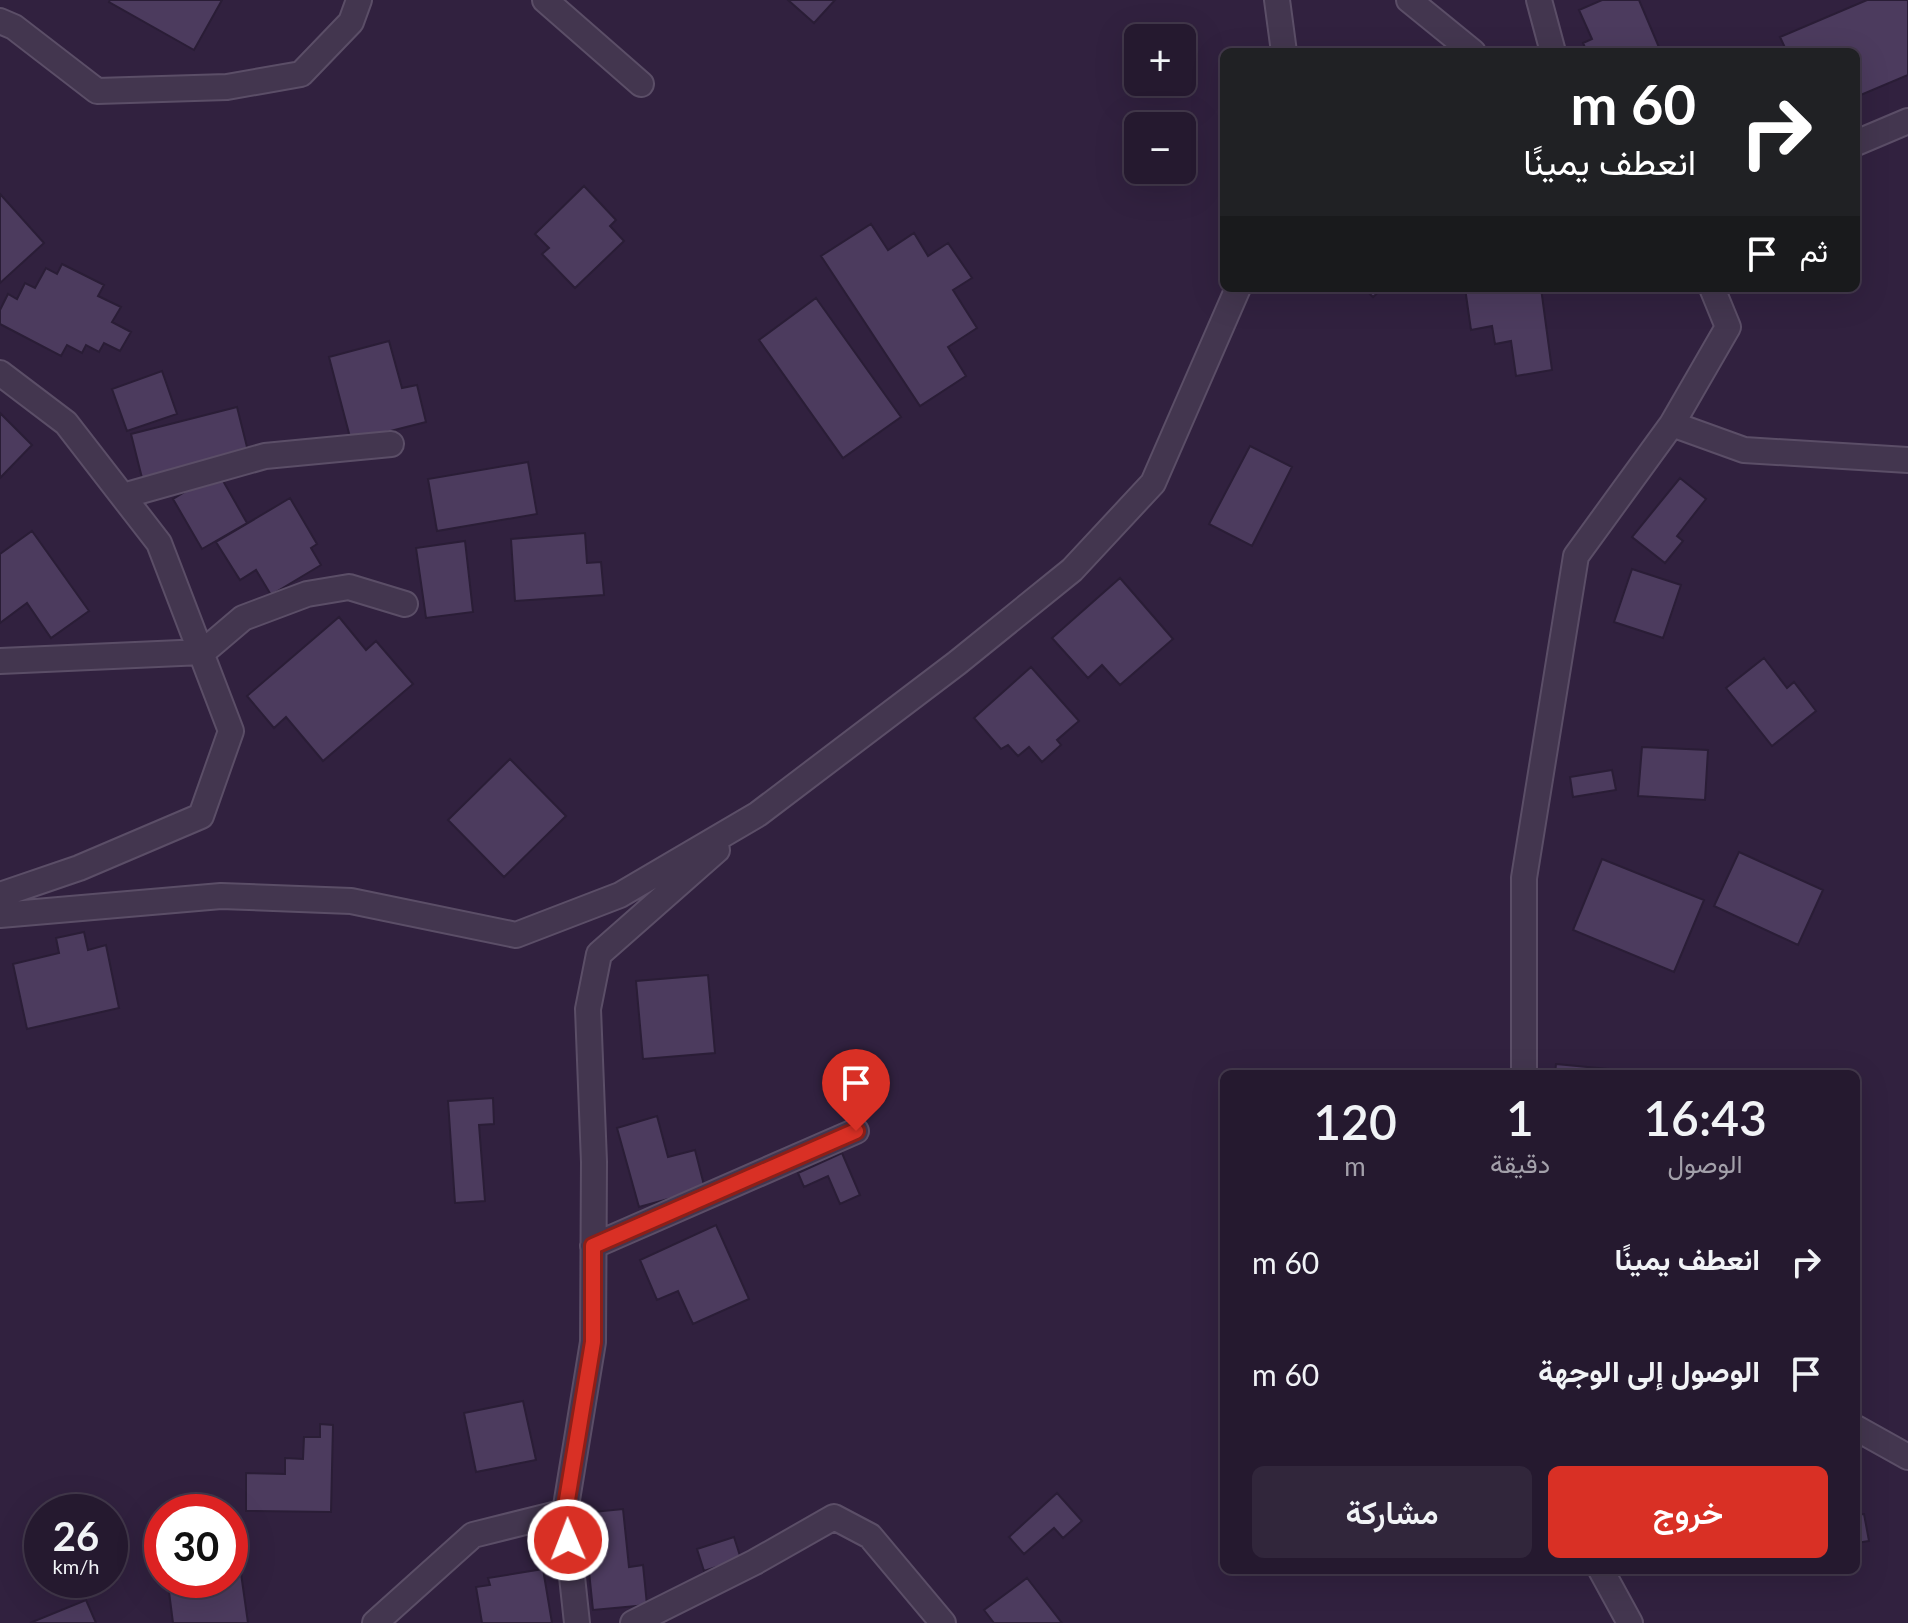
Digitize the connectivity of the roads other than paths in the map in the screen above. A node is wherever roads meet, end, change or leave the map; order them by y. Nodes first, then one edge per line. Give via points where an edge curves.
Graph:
1 (359, 0) edge
2 (545, 0) edge
3 (1277, 0) edge
4 (1409, 0) edge
5 (1539, 0) edge
6 (0, 21) edge
7 (1283, 48) edge
8 (1468, 48) edge
9 (1552, 48) edge
10 (641, 84) dead end
11 (1908, 121) edge
12 (1860, 141) edge
13 (1236, 292) edge
14 (1714, 292) edge
15 (0, 373) edge
16 (1672, 424) junction
17 (391, 444) dead end
18 (1908, 460) edge
19 (123, 496) junction
20 (405, 604) dead end
21 (203, 652) junction
22 (0, 661) edge
23 (758, 814) junction
24 (0, 895) edge
25 (0, 915) edge
26 (1524, 1070) edge
27 (856, 1131) dead end
28 (593, 1246) junction
29 (1860, 1430) edge
30 (1908, 1457) edge
31 (565, 1512) junction
32 (1603, 1574) edge
33 (375, 1623) edge
34 (577, 1623) edge
35 (633, 1623) edge
36 (943, 1623) edge
37 (1630, 1623) edge

1 - 6 street via 351,22 301,74 227,87 97,91
2 - 10 street
3 - 7 street
4 - 8 street
5 - 9 street
11 - 12 street
13 - 23 street via 1153,483 1072,570
14 - 16 street via 1728,327
15 - 19 street via 66,423
16 - 18 street via 1744,450
16 - 26 street via 1576,556 1524,878
17 - 19 street via 265,456
19 - 21 street via 159,543
20 - 21 street via 349,587 307,594 243,618
21 - 22 street
21 - 24 street via 231,731 201,816
23 - 25 street via 620,895 516,935 351,901 308,899 221,896
23 - 28 street via 599,954 588,1009
27 - 28 street
28 - 31 street via 593,1342
29 - 30 street
31 - 33 street via 473,1535
31 - 34 street
32 - 37 street
35 - 36 street via 834,1517 870,1536

